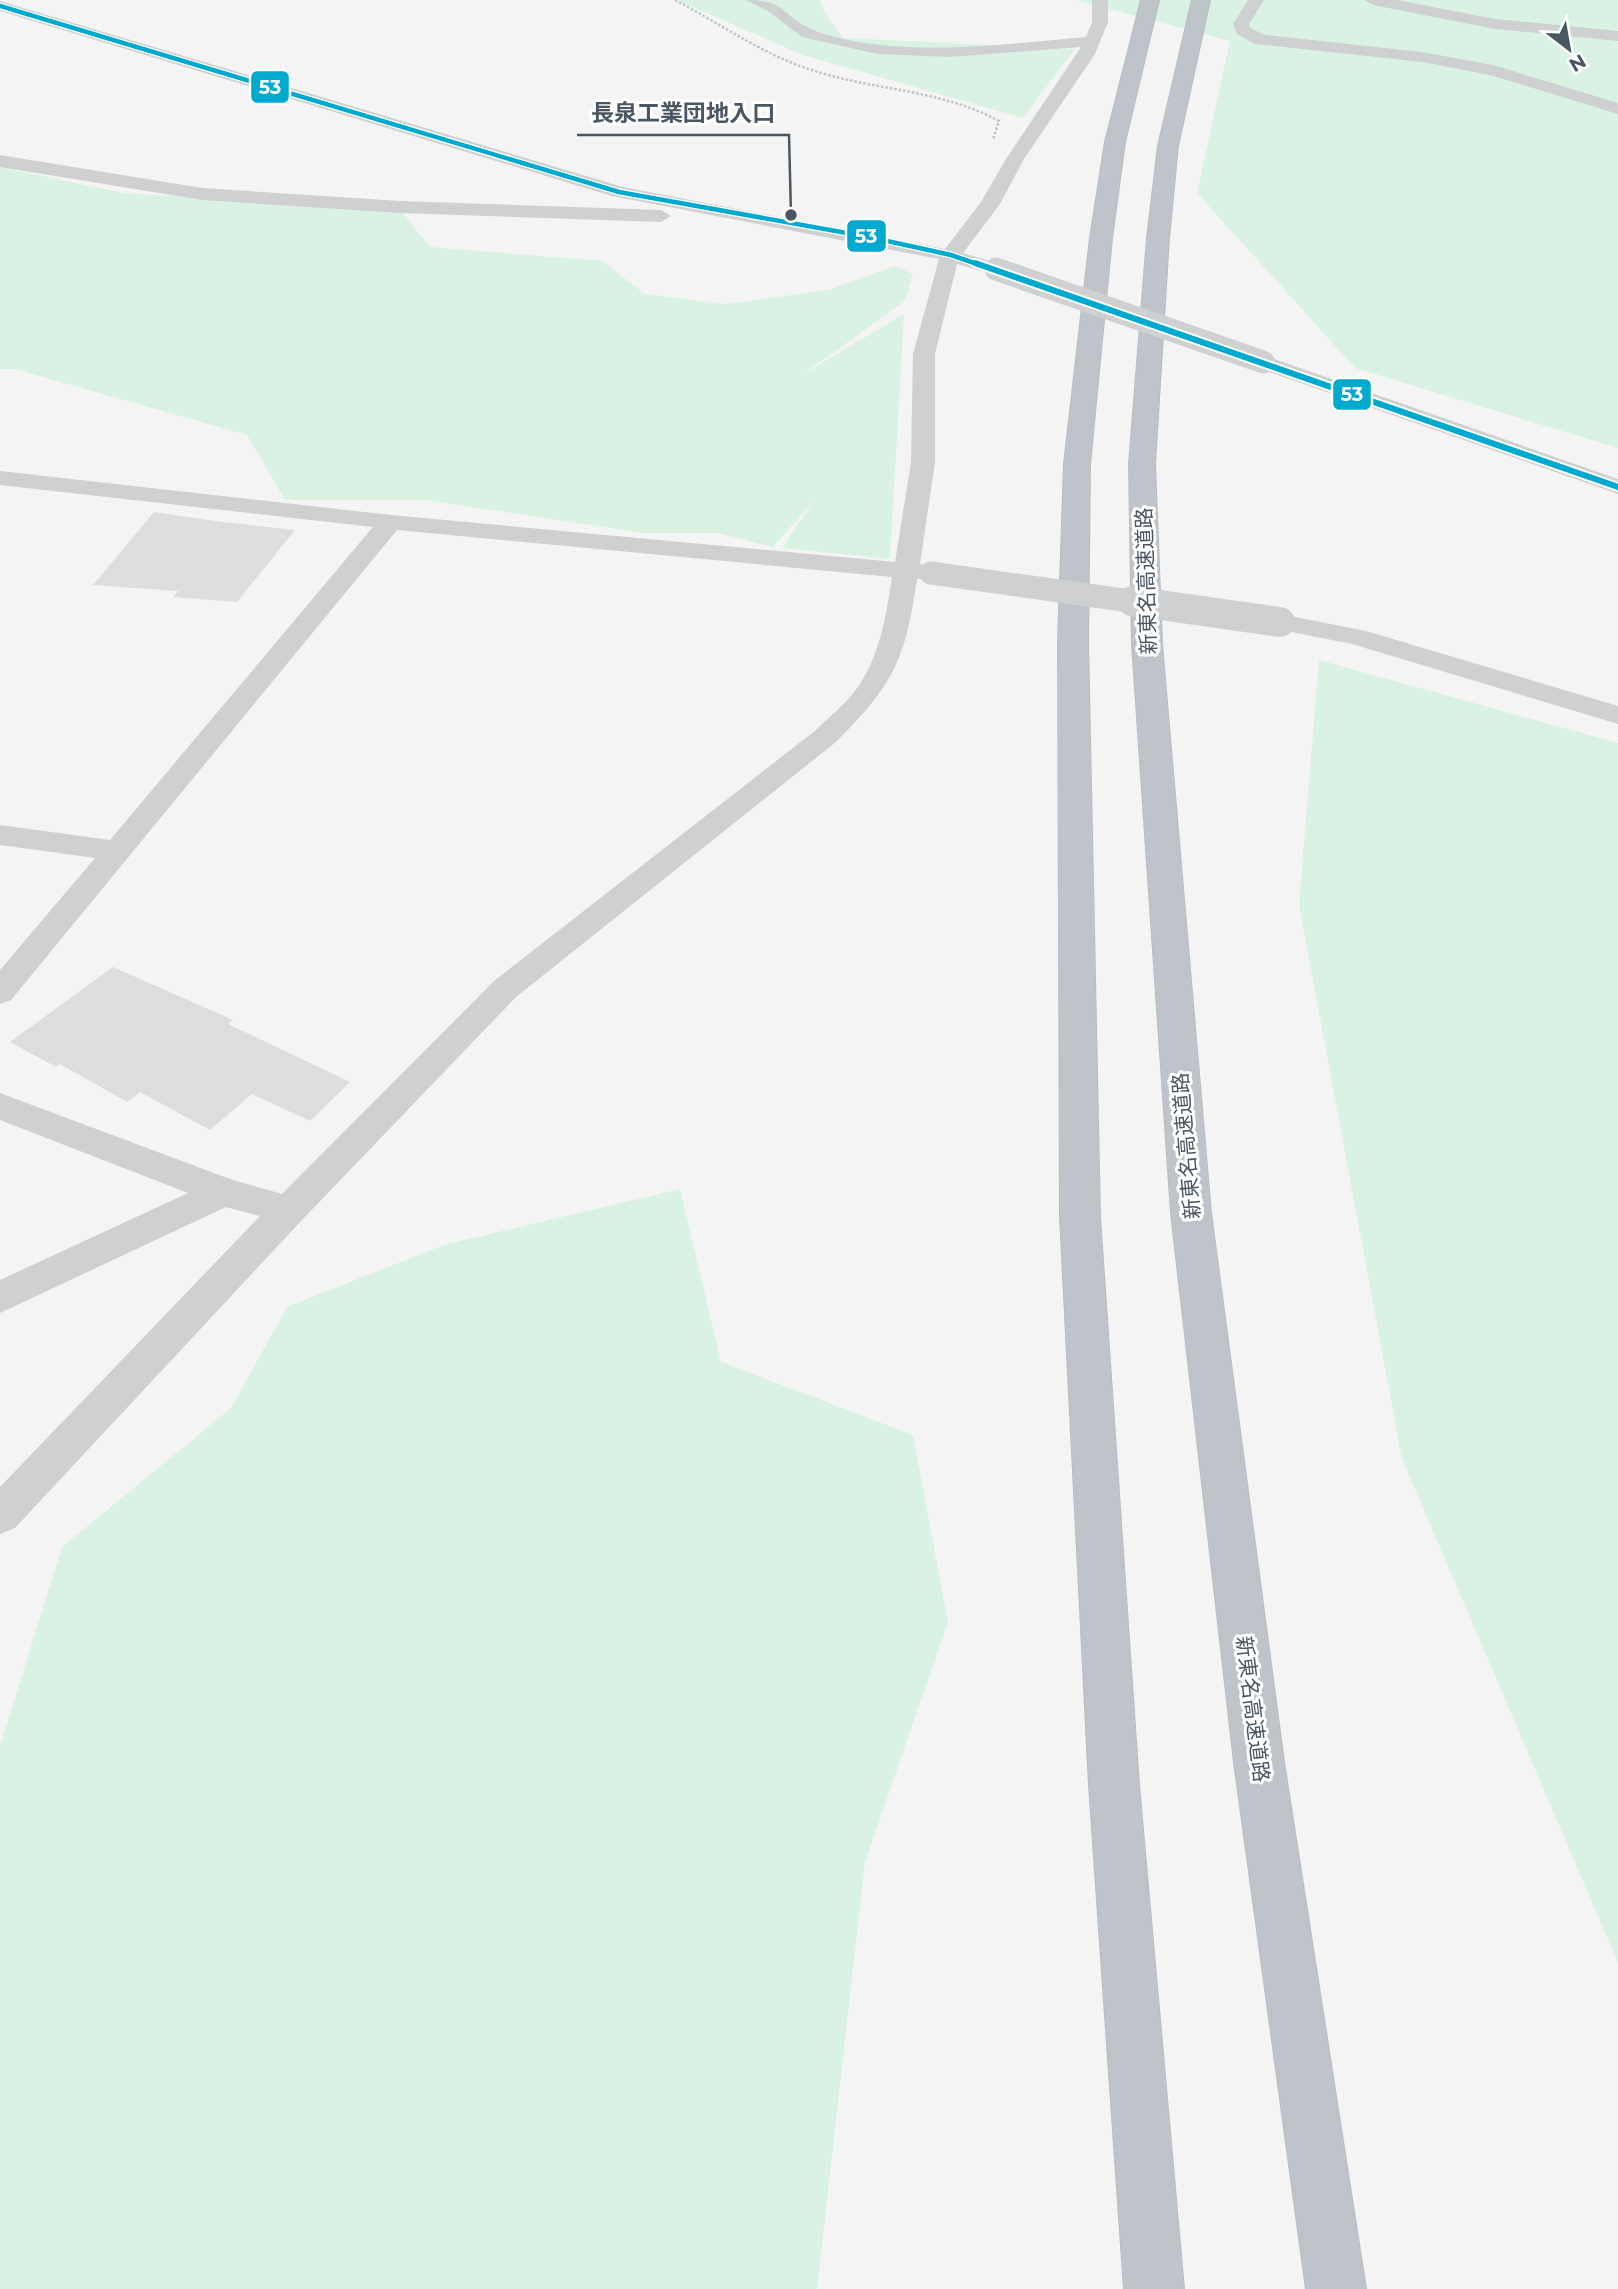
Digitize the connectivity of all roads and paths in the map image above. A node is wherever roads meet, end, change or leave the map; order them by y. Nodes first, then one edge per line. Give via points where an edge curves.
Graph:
1 (675, 0) edge
2 (754, 0) edge
3 (1100, 0) edge
4 (1150, 0) edge
5 (1201, 0) edge
6 (1256, 0) edge
7 (1373, 0) edge
8 (0, 6) edge
9 (1618, 36) edge
10 (1093, 41) junction
11 (1618, 109) edge
12 (990, 148) dead end
13 (0, 161) edge
14 (692, 209) junction
15 (951, 255) junction
16 (9, 479) edge
17 (1618, 487) edge
18 (0, 499) edge
19 (391, 522) junction
20 (918, 572) junction
21 (1618, 715) edge
22 (0, 835) edge
23 (116, 851) junction
24 (0, 992) edge
25 (0, 1106) edge
26 (224, 1192) junction
27 (289, 1210) junction
28 (0, 1297) edge
29 (0, 1515) edge
30 (1154, 2289) edge
31 (1336, 2289) edge

1 - 12 path via 799,67 927,94 988,114 999,121
2 - 10 street via 775,9 806,33 862,47 992,51
3 - 10 street via 1100,22
4 - 30 highway via 1115,142 1089,345 1077,464 1073,642 1080,1217 1114,1785
5 - 31 highway, 新東名高速道路 via 1168,146 1158,238 1142,464 1147,644 1191,1213 1259,1762
6 - 11 street via 1241,24 1243,31 1261,40 1422,57 1493,70
7 - 9 street via 1495,24
8 - 14 street via 467,148
10 - 15 street via 990,204
13 - 14 street via 202,194 335,204 656,218
14 - 15 street via 868,236
15 - 17 street, bridge
15 - 20 street via 924,354
16 - 18 street
16 - 19 street
19 - 20 street
19 - 23 street
20 - 21 street, bridge via 1280,622 1357,637
20 - 27 street via 883,668 865,697 826,736 505,989
22 - 23 street
23 - 24 street
25 - 26 street
26 - 27 street
26 - 28 street
27 - 29 street

